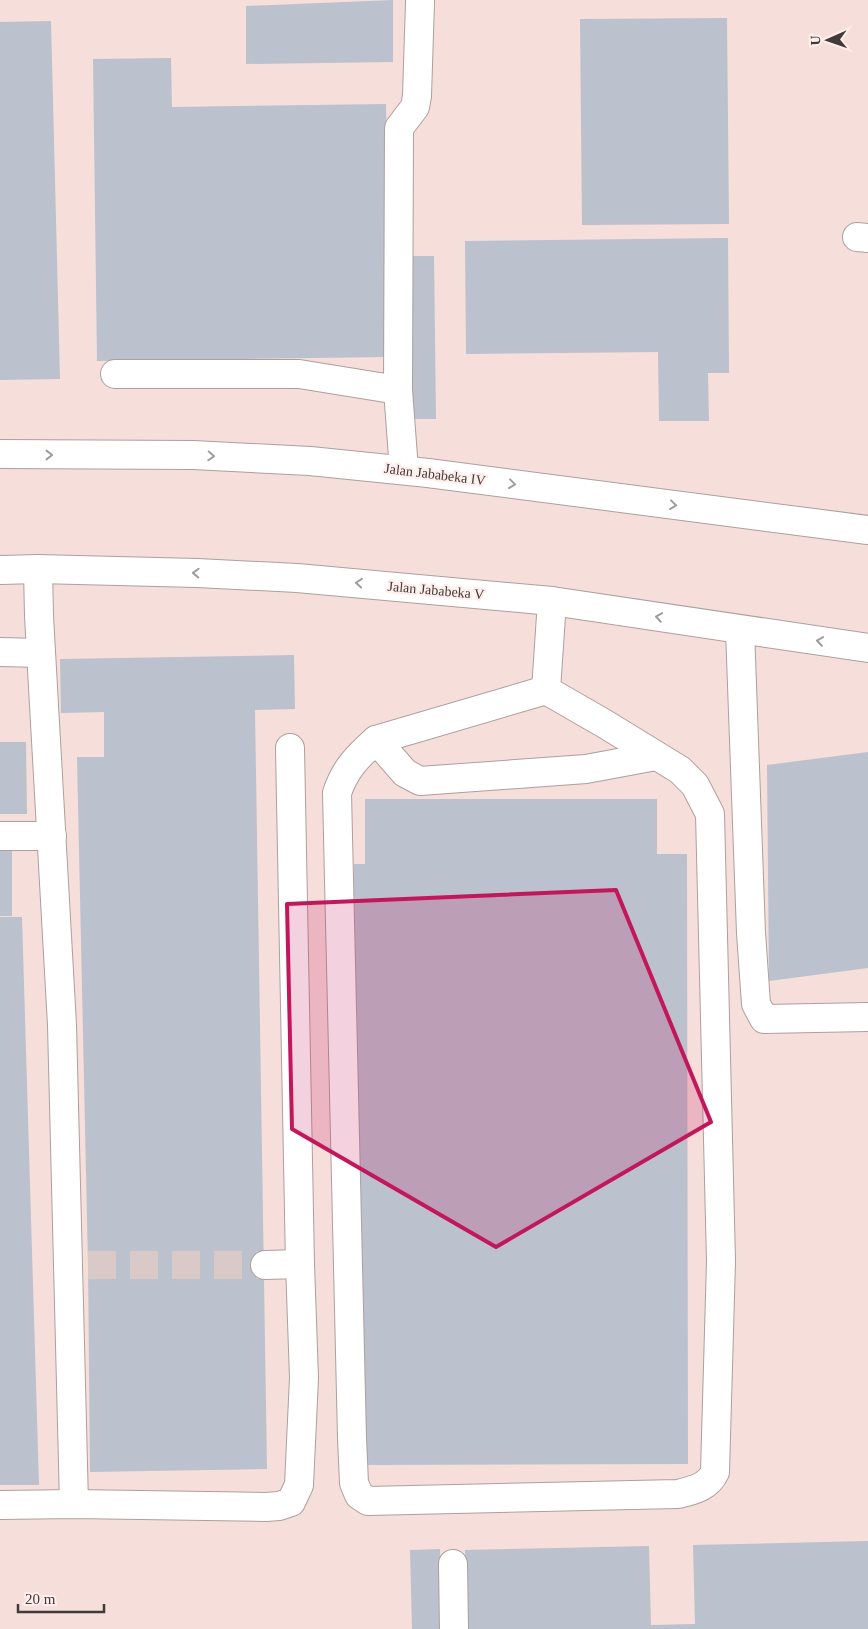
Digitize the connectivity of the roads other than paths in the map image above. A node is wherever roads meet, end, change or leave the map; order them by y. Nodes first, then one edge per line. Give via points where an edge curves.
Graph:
1 (420, 2) dead end
2 (115, 374) dead end
3 (398, 390) junction
4 (0, 454) edge
5 (404, 470) junction
6 (868, 530) edge
7 (38, 569) junction
8 (0, 570) edge
9 (552, 601) junction
10 (740, 630) junction
11 (868, 648) edge
12 (0, 652) edge
13 (41, 653) junction
14 (546, 690) junction
15 (376, 740) junction
16 (290, 748) dead end
17 (656, 756) junction
18 (0, 836) edge
19 (52, 836) junction
20 (868, 1017) edge
21 (300, 1264) junction
22 (265, 1265) tunnel mouth
23 (74, 1504) junction
24 (0, 1505) edge
25 (453, 1564) dead end
26 (454, 1629) edge

1 - 3 street via 417,96 412,111 399,128
2 - 3 street via 299,374
3 - 5 street
4 -> 5 street, Jalan Jababeka IV via 193,455
5 -> 6 street, Jalan Jababeka IV
7 - 8 street, Jalan Jababeka V
9 -> 7 street, Jalan Jababeka V via 298,578
7 - 13 street
10 -> 9 street, Jalan Jababeka V
9 - 14 street
11 -> 10 street, Jalan Jababeka V
10 - 20 street via 756,1004 764,1019
12 - 13 street
13 - 19 street
14 - 15 street
14 - 17 street
15 - 17 street via 405,773 420,781 586,769
15 - 17 street via 354,760 337,793 354,1483 359,1495 368,1501 678,1494 702,1487 715,1472 721,1261 710,814 695,785 680,770
16 - 21 street
18 - 19 street
19 - 23 street via 79,1265
21 - 22 street
21 - 23 street via 304,1378 299,1485 291,1502 266,1508
23 - 24 street
25 - 26 street

